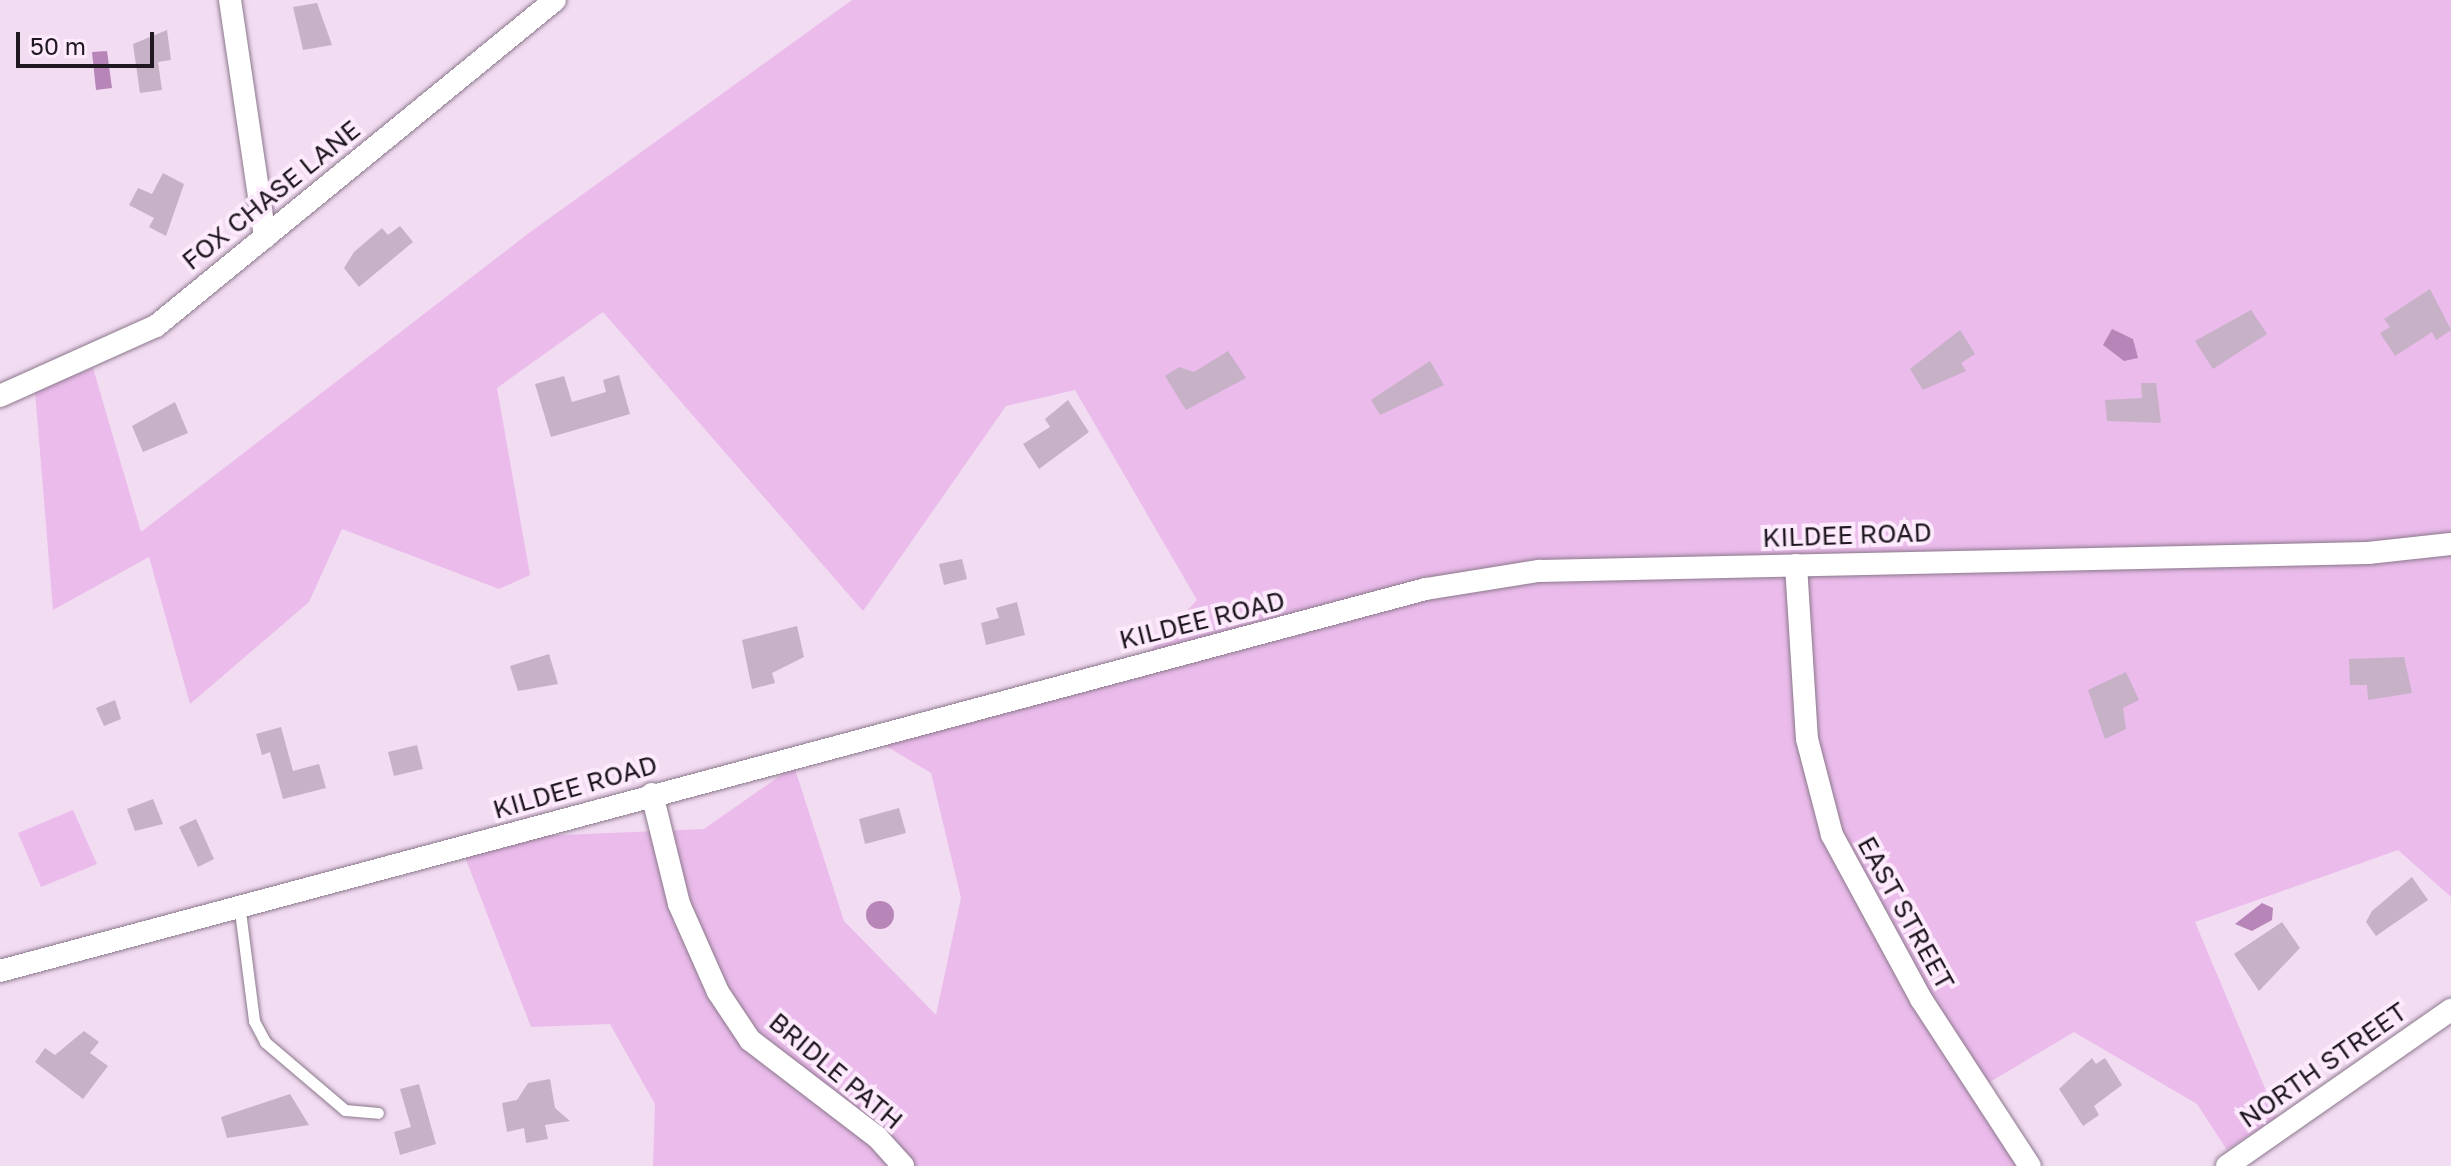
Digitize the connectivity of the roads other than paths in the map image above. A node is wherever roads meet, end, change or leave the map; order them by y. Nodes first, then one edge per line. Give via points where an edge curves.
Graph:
1 (230, 0) edge
2 (555, 0) edge
3 (265, 237) junction
4 (0, 396) edge
5 (2451, 544) edge
6 (1796, 565) junction
7 (652, 794) junction
8 (240, 911) junction
9 (0, 971) edge
10 (2451, 1010) edge
11 (378, 1113) dead end
12 (903, 1166) edge
13 (2030, 1166) edge
14 (2227, 1166) edge

1 - 3 street
2 - 3 street, FOX CHASE LANE
3 - 4 street, FOX CHASE LANE via 132,343
5 - 6 street, KILDEE ROAD via 2368,553
6 - 7 street, KILDEE ROAD via 1539,571 1426,589
6 - 13 street, EAST STREET via 1807,739 1832,835 1921,999
7 - 8 street, KILDEE ROAD
7 - 12 street, BRIDLE PATH via 692,942 742,1028
8 - 9 street, KILDEE ROAD
8 - 11 lane via 254,1021 265,1042 345,1110
10 - 14 street, NORTH STREET

